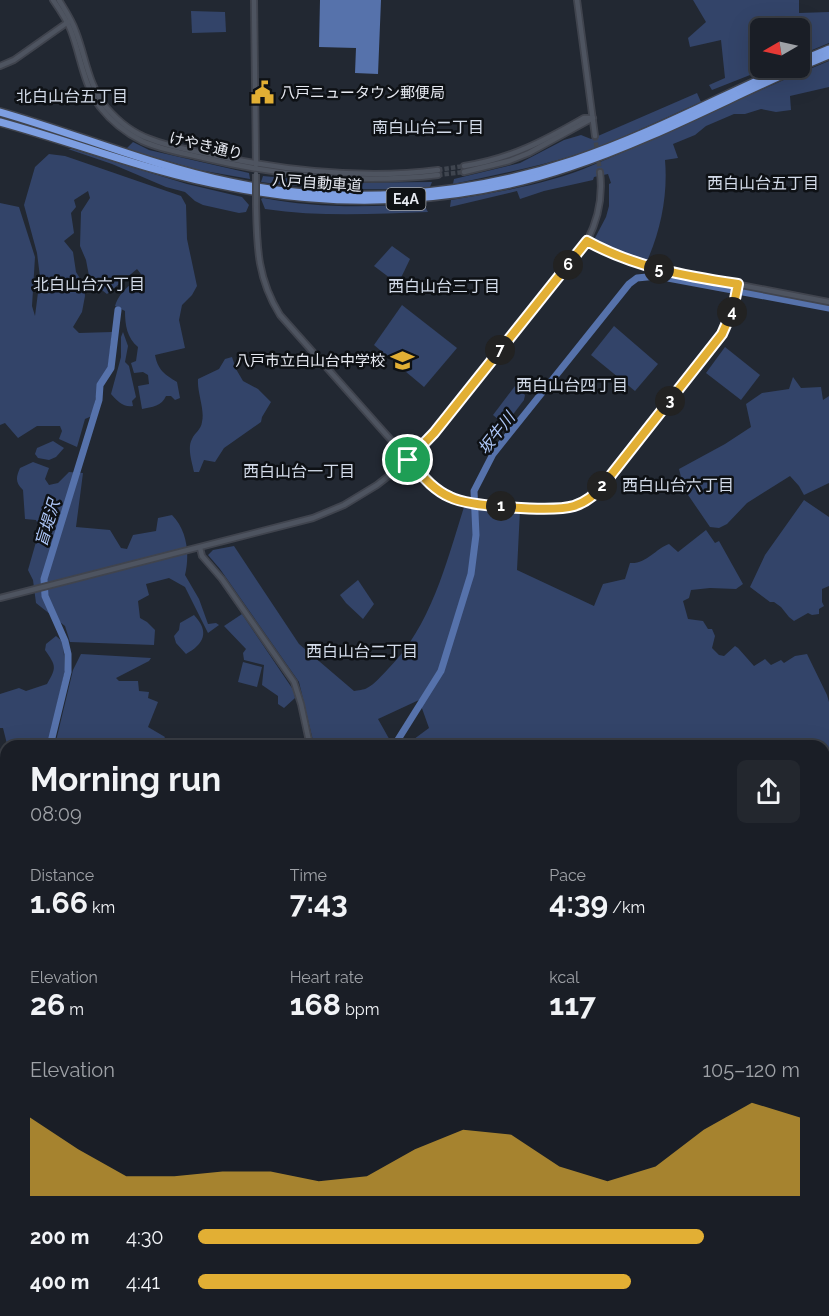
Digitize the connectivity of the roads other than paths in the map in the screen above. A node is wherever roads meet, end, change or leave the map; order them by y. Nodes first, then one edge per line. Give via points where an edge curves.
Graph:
1 (53, 0) edge
2 (59, 0) edge
3 (254, 0) edge
4 (577, 0) edge
5 (70, 21) junction
6 (829, 49) edge
7 (829, 55) edge
8 (810, 57) edge
9 (810, 63) edge
10 (0, 66) edge
11 (763, 78) edge
12 (775, 78) edge
13 (0, 112) edge
14 (593, 118) junction
15 (0, 122) edge
16 (596, 136) tunnel mouth
17 (256, 169) junction
18 (464, 169) tunnel mouth
19 (600, 172) tunnel mouth
20 (438, 173) tunnel mouth
21 (587, 241) junction
22 (737, 285) junction
23 (829, 302) edge
24 (408, 460) junction
25 (200, 548) junction
26 (0, 598) edge
27 (309, 740) edge

1 - 5 street, けやき通り
2 - 5 street, けやき通り
3 - 17 street
4 - 14 street
5 - 10 street
5 - 17 street, けやき通り via 91,82 107,108 125,125 161,143
6 - 8 highway
7 - 9 highway, 八戸自動車道 / E4A
11 - 13 highway, 八戸自動車道 / E4A via 574,160 509,178 403,194 318,193 231,182 154,163
12 - 15 highway, 八戸自動車道 / E4A via 641,140 571,167 473,191 410,199 309,198 229,187 151,168
14 - 16 street
14 - 18 street via 584,118 522,151
17 - 20 street, けやき通り
17 - 24 street, bridge via 258,256 274,306
19 - 21 street via 599,210
21 - 22 street via 652,268
21 - 24 street via 434,433
22 - 23 street
22 - 24 street via 729,320 715,346 592,496 579,504 565,508 466,503 437,490
24 - 25 street via 370,490 329,512
25 - 26 street
25 - 27 street via 294,682

